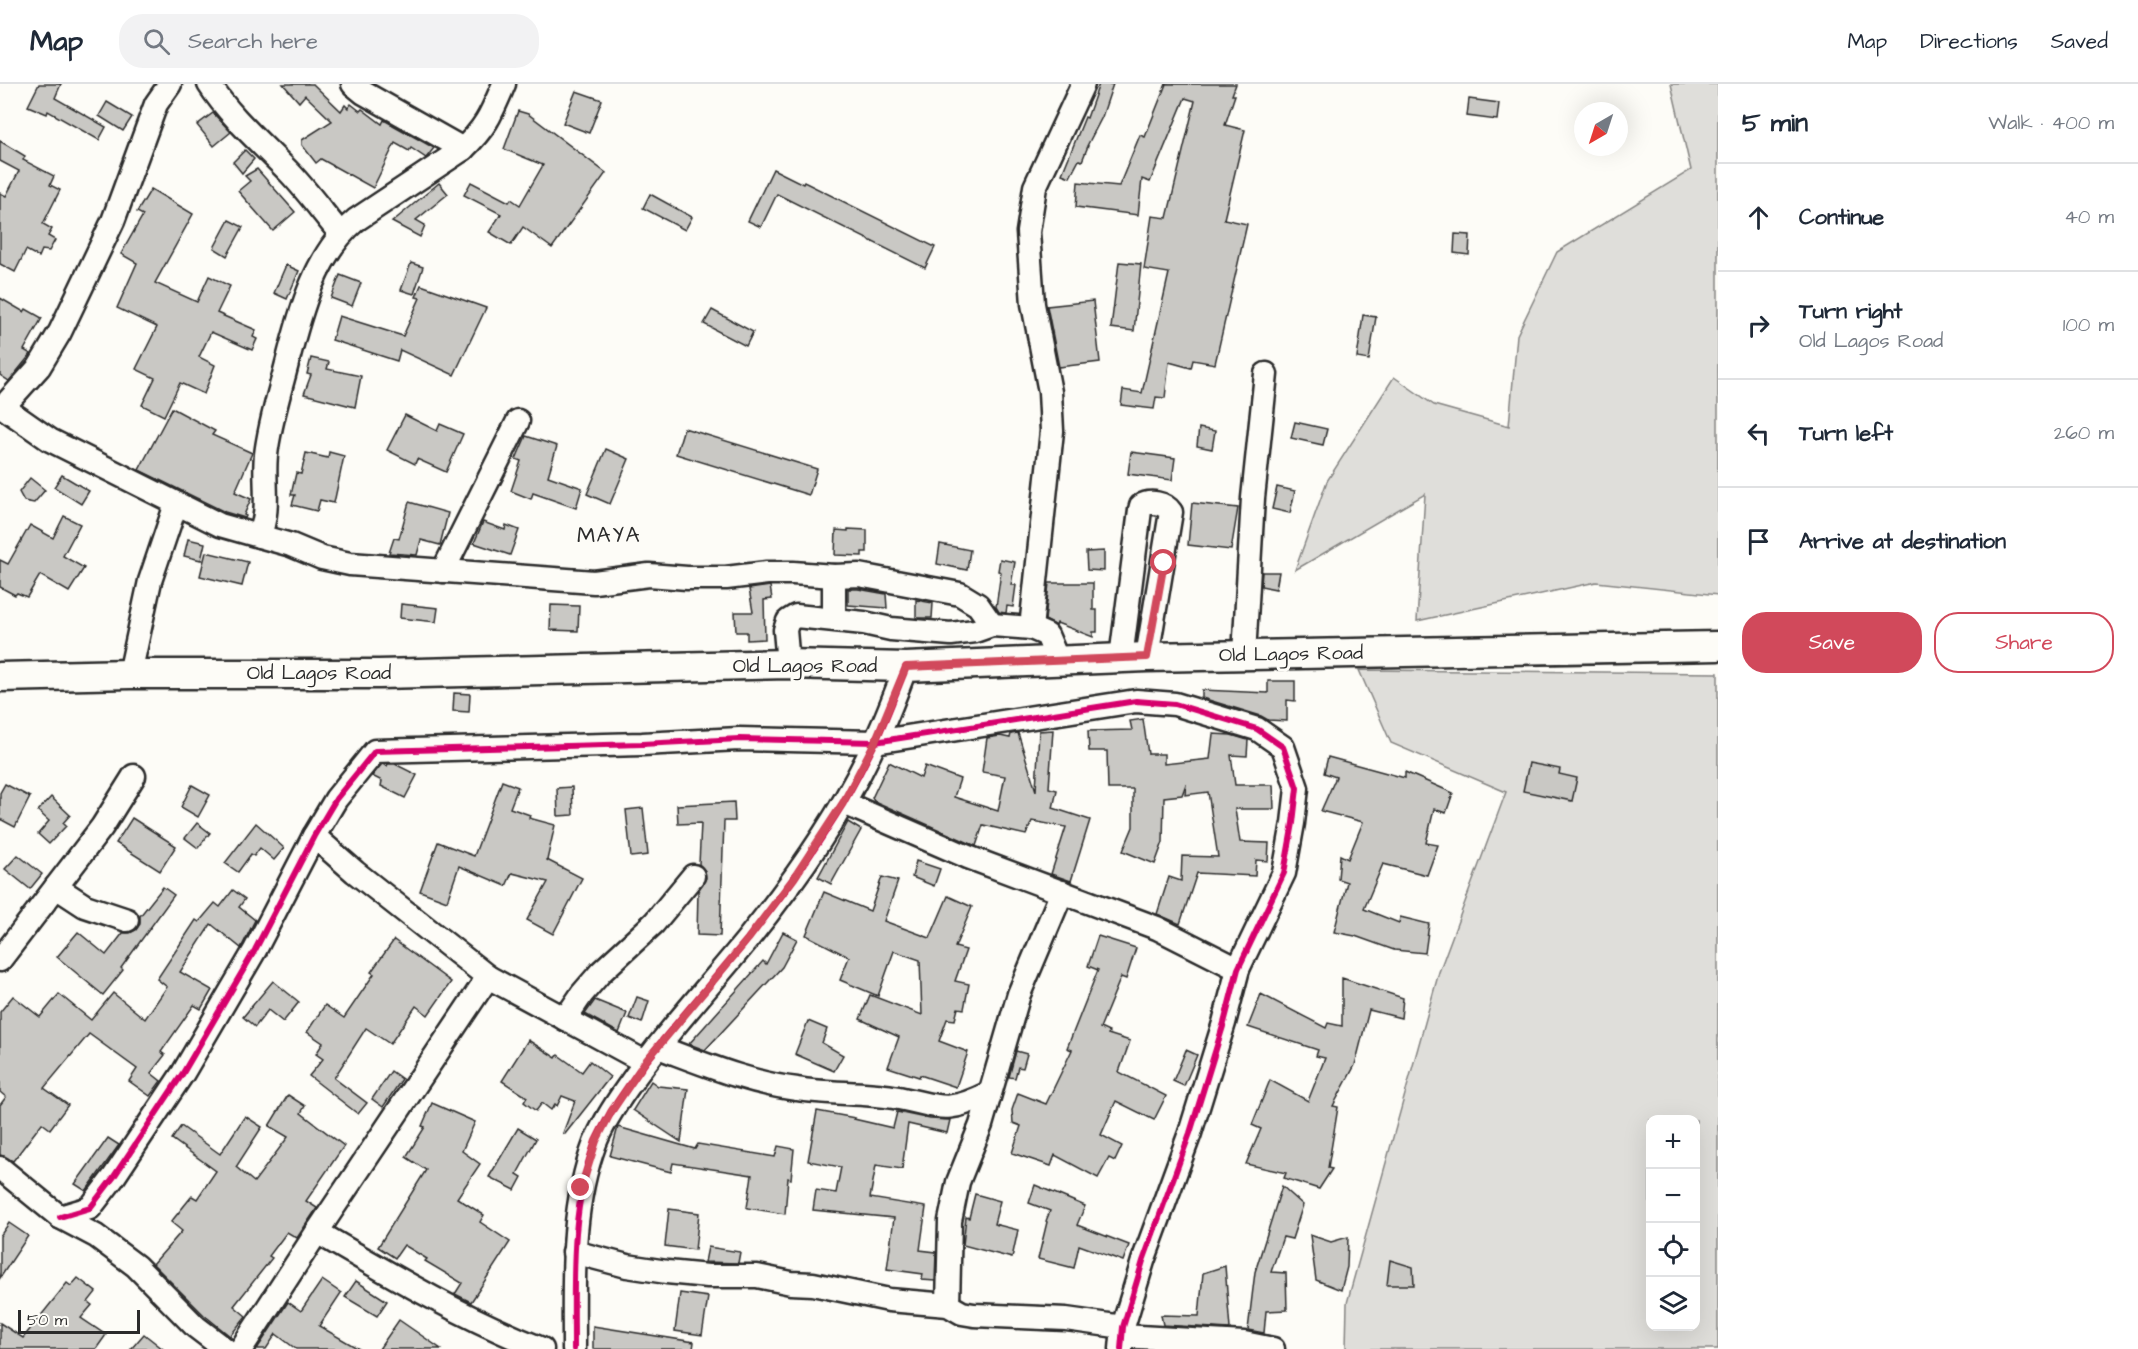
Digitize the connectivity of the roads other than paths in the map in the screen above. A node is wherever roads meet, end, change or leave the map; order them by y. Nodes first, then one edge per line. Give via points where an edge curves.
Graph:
1 (170, 84) edge
2 (209, 84) edge
3 (353, 84) edge
4 (504, 84) edge
5 (1083, 84) edge
6 (463, 149) junction
7 (340, 233) junction
8 (1266, 374) dead end
9 (2, 406) edge
10 (518, 421) dead end
11 (266, 496) junction
12 (176, 504) junction
13 (259, 536) junction
14 (291, 546) junction
15 (1133, 560) junction
16 (1164, 563) junction
17 (443, 571) junction
18 (834, 576) junction
19 (834, 619) junction
20 (992, 625) junction
21 (1031, 628) junction
22 (1718, 646) edge
23 (1244, 655) junction
24 (1134, 657) junction
25 (1058, 661) junction
26 (788, 664) junction
27 (906, 667) junction
28 (130, 674) junction
29 (0, 677) edge
30 (875, 742) junction
31 (134, 776) dead end
32 (843, 803) junction
33 (314, 836) junction
34 (693, 876) dead end
35 (56, 887) junction
36 (1062, 892) junction
37 (127, 920) dead end
38 (0, 960) edge
39 (1238, 969) junction
40 (488, 977) junction
41 (565, 1019) junction
42 (652, 1055) junction
43 (989, 1093) junction
44 (0, 1168) edge
45 (90, 1208) junction
46 (60, 1217) junction
47 (316, 1232) junction
48 (96, 1236) junction
49 (574, 1252) junction
50 (948, 1305) junction
51 (1122, 1337) edge
52 (225, 1349) edge
53 (241, 1349) edge
54 (542, 1349) edge
55 (574, 1349) edge
56 (1273, 1349) edge

1 - 9 street via 156,104 113,221 60,332 39,367
2 - 7 street
3 - 6 street
4 - 6 street via 486,124
5 - 21 street via 1035,187 1028,232 1033,304 1050,392 1052,431
6 - 7 street
7 - 11 street via 302,309 268,434
8 - 23 street via 1253,498
9 - 12 street via 50,440
10 - 17 street
11 - 13 street via 266,517
11 - 14 street
12 - 13 street via 220,525
12 - 28 street via 150,581
13 - 14 street
14 - 17 street via 350,564
15 - 16 street
15 - 16 street via 1141,506 1149,502 1162,504 1171,512
15 - 24 street
16 - 24 street
17 - 18 street via 594,582 649,575
18 - 19 street
18 - 20 street via 859,575 960,594 978,605
19 - 20 street via 951,634
19 - 26 street via 796,616 788,621
20 - 21 street
21 - 25 street via 1047,635
22 - 23 main road, Old Lagos Road
23 - 24 main road, Old Lagos Road
24 - 25 main road, Old Lagos Road
25 - 27 main road, Old Lagos Road
26 - 27 main road, Old Lagos Road
26 - 28 main road, Old Lagos Road
27 - 30 street
28 - 29 main road, Old Lagos Road
30 - 32 street
30 - 33 street via 739,739 375,751 336,799
30 - 39 street via 1136,700 1175,704 1257,729 1283,747 1297,788 1284,873
31 - 35 street via 102,827
32 - 36 street
32 - 42 street via 788,887
33 - 40 street
33 - 45 street via 255,950 183,1073
34 - 41 street via 654,923 601,972
35 - 37 street via 85,906
35 - 38 street
36 - 39 street via 1157,928
36 - 43 street via 1019,994
39 - 51 street via 1190,1132 1143,1261
40 - 41 street
40 - 47 street
41 - 42 street
42 - 43 street via 796,1089 893,1097 949,1108
42 - 49 street via 611,1112 596,1141 581,1188
43 - 50 street via 958,1182 950,1221
44 - 46 street
45 - 46 street
45 - 48 street
46 - 48 street
47 - 53 street
47 - 54 street via 409,1286
48 - 52 street via 135,1266 196,1327
49 - 50 street via 667,1272 757,1276 888,1300
49 - 55 street
50 - 51 street via 974,1315 1066,1319
51 - 56 street via 1244,1343

